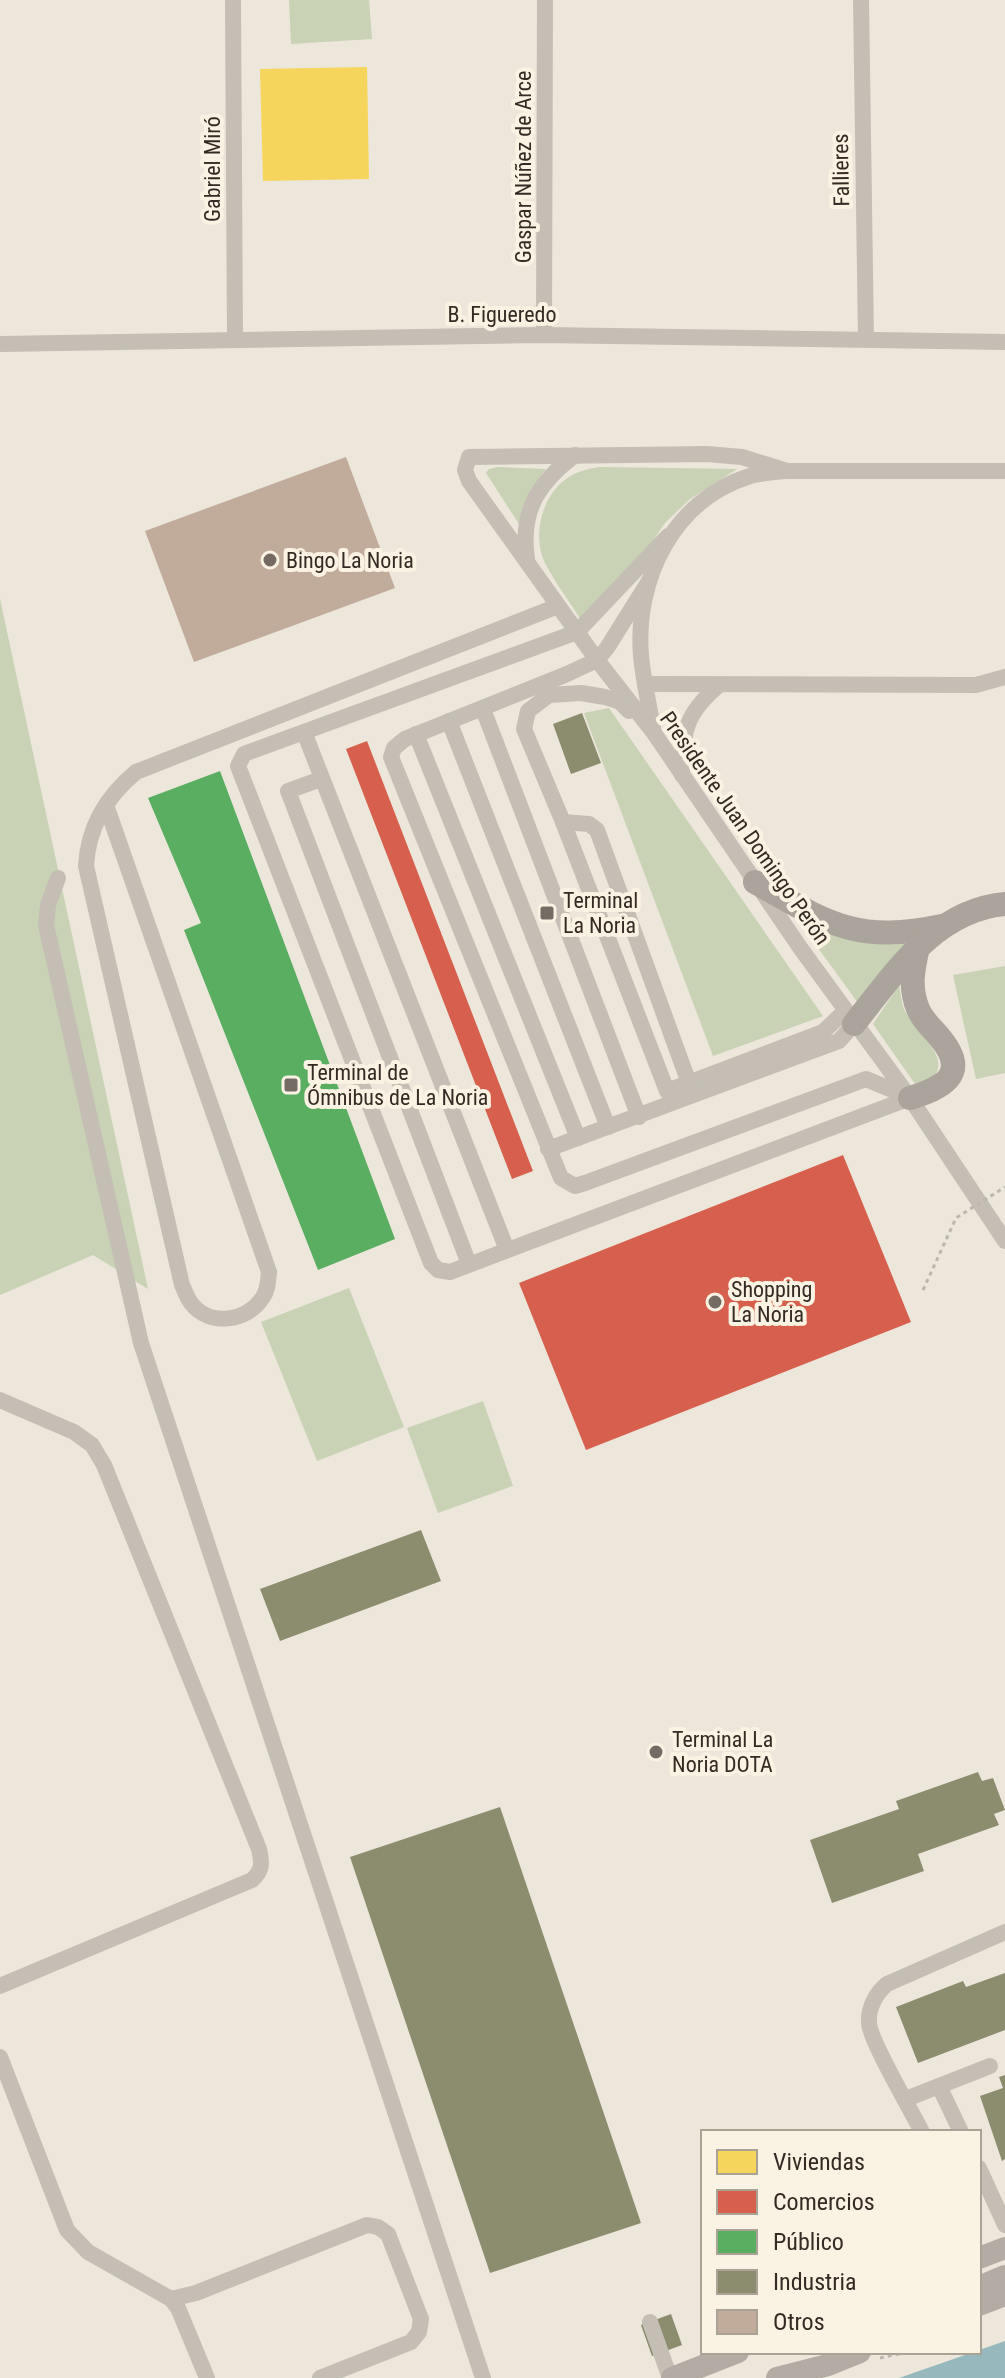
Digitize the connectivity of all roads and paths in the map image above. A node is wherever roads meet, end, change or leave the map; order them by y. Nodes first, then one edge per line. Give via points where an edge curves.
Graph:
1 (233, 0) edge
2 (545, 0) edge
3 (861, 0) edge
4 (544, 335) junction
5 (235, 338) junction
6 (866, 339) junction
7 (1005, 342) edge
8 (0, 344) edge
9 (575, 455) junction
10 (1005, 468) edge
11 (787, 471) junction
12 (668, 536) junction
13 (528, 563) junction
14 (649, 581) junction
15 (558, 606) junction
16 (577, 632) junction
17 (597, 660) junction
18 (1005, 677) edge
19 (645, 684) junction
20 (718, 686) junction
21 (483, 709) junction
22 (449, 721) junction
23 (304, 732) junction
24 (654, 733) junction
25 (416, 734) junction
26 (682, 775) junction
27 (321, 779) junction
28 (106, 805) junction
29 (563, 822) junction
30 (58, 878) dead end
31 (755, 882) junction
32 (1005, 904) edge
33 (942, 926) junction
34 (918, 947) junction
35 (850, 1018) junction
36 (689, 1083) junction
37 (910, 1098) junction
38 (639, 1117) junction
39 (608, 1127) junction
40 (578, 1138) junction
41 (548, 1149) junction
42 (1005, 1187) edge
43 (1005, 1241) edge
44 (507, 1250) junction
45 (469, 1264) junction
46 (923, 1290) dead end
47 (0, 1400) edge
48 (1005, 1932) edge
49 (0, 1986) edge
50 (0, 2057) edge
51 (990, 2066) dead end
52 (939, 2086) junction
53 (906, 2099) junction
54 (921, 2130) edge
55 (960, 2130) edge
56 (981, 2172) edge
57 (1005, 2225) edge
58 (1005, 2248) edge
59 (981, 2254) edge
60 (981, 2255) edge
61 (1005, 2276) edge
62 (981, 2286) edge
63 (1005, 2295) edge
64 (171, 2299) junction
65 (981, 2304) edge
66 (650, 2322) dead end
67 (733, 2354) edge
68 (814, 2354) edge
69 (855, 2354) edge
70 (207, 2378) edge
71 (320, 2378) edge
72 (483, 2378) edge
73 (671, 2378) edge
74 (755, 2378) edge
75 (777, 2378) edge

1 - 5 street, Gabriel Miró
2 - 4 street, Gaspar Núñez de Arce
3 - 6 street, Fallieres
4 - 5 street, B. Figueredo
4 - 6 street, B. Figueredo
5 - 8 street, B. Figueredo
6 - 7 street, B. Figueredo
9 - 11 street via 718,455
9 - 13 street via 554,471 533,502 527,518
9 - 13 street, Presidente Juan Domingo Perón via 469,457 469,481
10 - 11 street
11 - 12 street via 727,486
12 - 14 street
12 - 16 street
13 - 15 street, Presidente Juan Domingo Perón
14 - 17 street
14 - 19 street via 641,628
15 - 16 street, Presidente Juan Domingo Perón
15 - 28 street via 136,772
16 - 17 street, Presidente Juan Domingo Perón
16 - 23 street
17 - 21 street
17 - 24 street, Presidente Juan Domingo Perón
18 - 20 street via 976,685
19 - 20 street
19 - 24 street
20 - 26 street via 686,725
21 - 22 street
21 - 38 street
22 - 25 street
22 - 39 street
23 - 27 street
23 - 45 street via 244,754 238,766 431,1263 450,1272
24 - 26 street, Presidente Juan Domingo Perón
24 - 29 street via 620,702 605,697 581,693 539,700 528,711 524,729
25 - 40 street
25 - 41 street via 394,748 391,757
26 - 31 street, Presidente Juan Domingo Perón
27 - 44 street
27 - 45 street via 288,791
28 - 28 street via 90,838 86,866 182,1285 204,1314 233,1319 263,1298 269,1272
29 - 36 street via 589,824 597,830
29 - 36 street via 667,1091
30 - 72 street via 46,925 141,1343
31 - 33 highway via 856,931 909,933
31 - 35 street, Presidente Juan Domingo Perón
32 - 33 highway via 977,909
33 - 34 highway
34 - 35 highway
34 - 37 highway via 913,993 953,1061 946,1083
35 - 36 street
35 - 37 street, Presidente Juan Domingo Perón
35 - 38 street via 839,1041
37 - 41 street via 866,1079 575,1186 561,1178
37 - 43 street, Presidente Juan Domingo Perón
37 - 44 street
38 - 39 street
39 - 40 street
40 - 41 street
42 - 46 path, bridge via 956,1218
44 - 45 street
47 - 49 street via 74,1432 92,1445 104,1465 262,1861 261,1872 252,1880
48 - 53 street via 879,1990 871,2008 870,2032
50 - 64 street via 67,2230 88,2252
51 - 52 street
52 - 53 street
52 - 55 street
53 - 54 street
56 - 57 street
58 - 59 main road
60 - 61 street
61 - 62 main road
63 - 65 main road
64 - 70 street
64 - 71 street via 367,2225 378,2227 388,2234 399,2262 421,2319 419,2332 411,2342
66 - 73 street
67 - 73 main road
68 - 74 main road
69 - 75 main road

